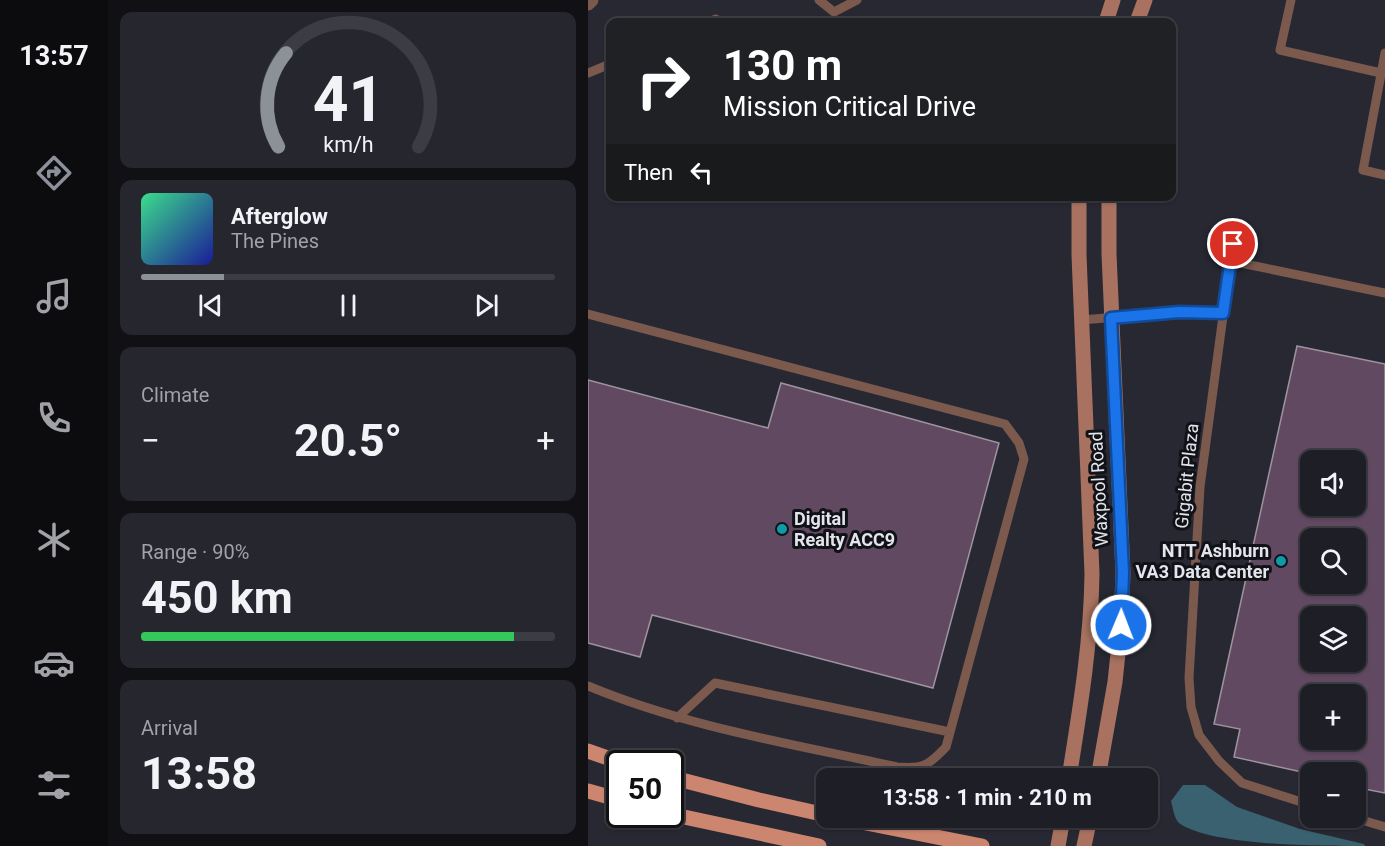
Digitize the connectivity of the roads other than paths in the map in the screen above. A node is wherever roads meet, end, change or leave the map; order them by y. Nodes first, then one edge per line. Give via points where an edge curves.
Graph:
1 (819, 0) edge
2 (857, 0) edge
3 (1113, 0) edge
4 (1145, 0) edge
5 (1291, 0) edge
6 (1107, 18) edge
7 (1138, 18) edge
8 (1385, 53) edge
9 (606, 66) edge
10 (588, 73) edge
11 (1381, 73) junction
12 (1385, 175) edge
13 (1079, 201) edge
14 (1109, 201) edge
15 (1235, 227) dead end
16 (1230, 261) junction
17 (1385, 292) edge
18 (1223, 313) junction
19 (588, 315) edge
20 (1111, 318) junction
21 (1081, 320) junction
22 (588, 686) edge
23 (677, 718) junction
24 (950, 732) junction
25 (588, 751) edge
26 (606, 757) edge
27 (1071, 768) edge
28 (1100, 768) edge
29 (684, 781) edge
30 (588, 791) edge
31 (606, 797) edge
32 (1300, 801) edge
33 (816, 813) edge
34 (684, 817) edge
35 (1366, 821) edge
36 (1385, 827) edge
37 (891, 828) edge
38 (1061, 828) edge
39 (1088, 828) edge
40 (819, 846) edge
41 (982, 846) edge
42 (1058, 846) edge
43 (1084, 846) edge

1 - 2 lane via 834,12
3 - 6 main road
4 - 7 main road
5 - 11 lane via 1280,50
8 - 11 lane
9 - 10 lane
11 - 12 lane via 1363,170
13 - 21 main road, Waxpool Road
14 - 20 main road, Waxpool Road
15 - 16 lane, Gigabit Plaza
16 - 17 lane
16 - 18 lane, Gigabit Plaza
18 - 20 lane
18 - 32 lane, Gigabit Plaza via 1200,487 1189,678 1191,707 1199,735 1242,783
19 - 24 lane via 1005,424 1019,443 1023,459
20 - 21 lane
20 - 28 main road, Waxpool Road via 1123,573 1116,682
21 - 27 main road, Waxpool Road via 1092,613 1086,679
22 - 23 lane
23 - 24 lane via 715,684
23 - 24 lane via 915,768 930,764 946,747
25 - 26 main road
29 - 33 main road
30 - 31 main road
34 - 40 main road
35 - 36 lane
37 - 41 main road
38 - 42 main road
39 - 43 main road

